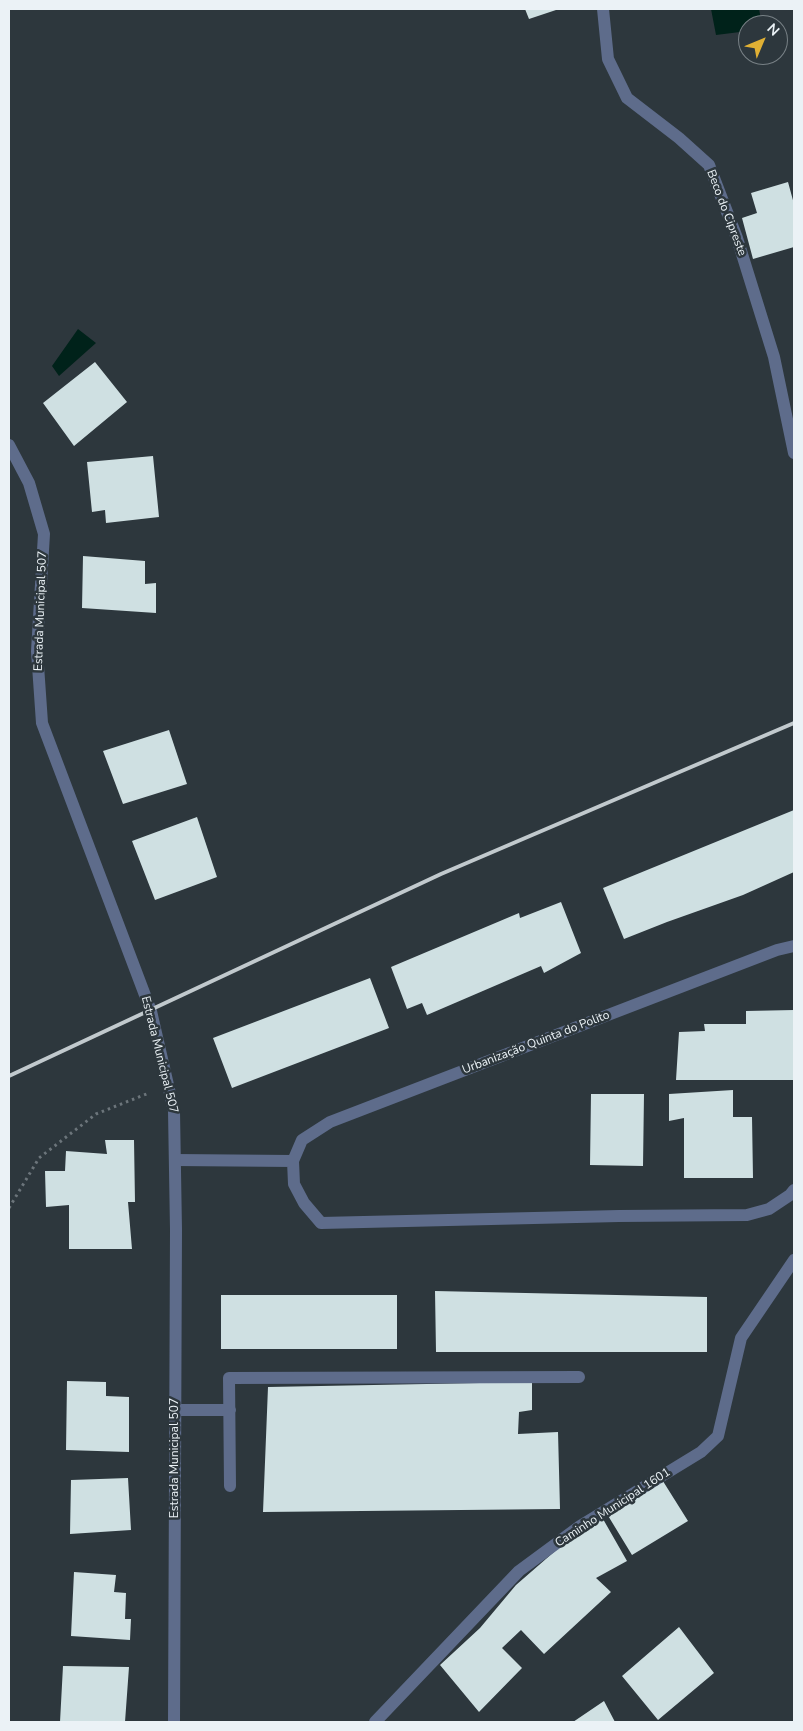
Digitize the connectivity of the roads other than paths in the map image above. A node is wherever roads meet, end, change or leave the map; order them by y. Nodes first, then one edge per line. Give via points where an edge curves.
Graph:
1 (603, 9) edge
2 (9, 445) edge
3 (794, 453) edge
4 (794, 946) edge
5 (175, 1160) junction
6 (293, 1161) junction
7 (794, 1190) edge
8 (794, 1260) edge
9 (579, 1377) dead end
10 (175, 1410) junction
11 (230, 1410) junction
12 (230, 1486) dead end
13 (174, 1722) edge
14 (375, 1722) edge

1 - 3 street, Beco do Cipreste via 608,59 626,98 679,138 709,166 737,238 774,357
2 - 5 street, Estrada Municipal 507 via 29,484 44,534 37,651 42,722 151,1011 174,1111
4 - 6 street, Urbanização Quinta do Polito via 330,1122 302,1140
5 - 6 street
5 - 10 street, Estrada Municipal 507
6 - 7 street via 294,1184 304,1203 321,1223 747,1215 769,1209
8 - 14 street, Caminho Municipal 1601 via 741,1338 718,1436 701,1452 580,1526 519,1571
9 - 11 street via 229,1378
10 - 11 street
10 - 13 street, Estrada Municipal 507
11 - 12 street

